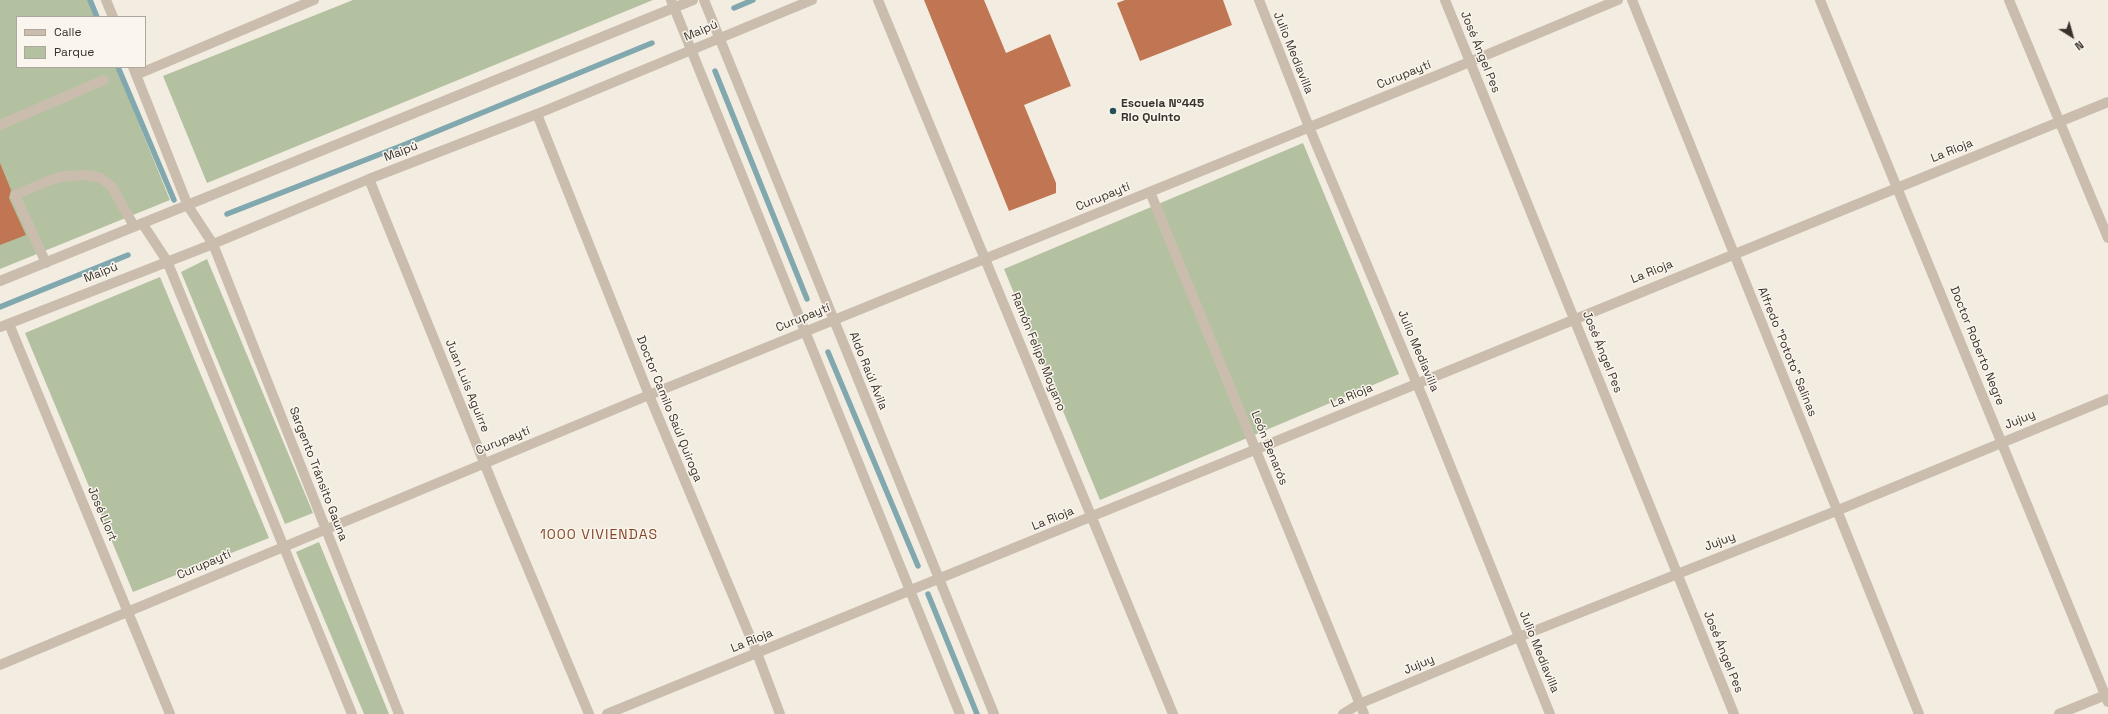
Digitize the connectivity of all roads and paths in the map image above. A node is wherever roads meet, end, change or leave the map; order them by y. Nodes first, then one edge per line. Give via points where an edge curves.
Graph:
1 (106, 0) edge
2 (314, 0) edge
3 (693, 0) edge
4 (704, 0) edge
5 (812, 0) edge
6 (878, 0) edge
7 (1259, 0) edge
8 (1445, 0) edge
9 (1618, 0) edge
10 (1632, 0) edge
11 (1820, 0) edge
12 (2009, 0) edge
13 (297, 3) edge
14 (672, 4) edge
15 (113, 16) edge
16 (720, 38) junction
17 (692, 50) junction
18 (1470, 62) junction
19 (146, 66) edge
20 (134, 71) edge
21 (104, 80) dead end
22 (2108, 102) edge
23 (536, 114) junction
24 (2060, 121) junction
25 (0, 125) edge
26 (1309, 127) junction
27 (369, 178) junction
28 (1898, 187) junction
29 (1150, 192) junction
30 (188, 206) junction
31 (138, 224) junction
32 (2108, 238) edge
33 (213, 244) junction
34 (1734, 253) junction
35 (986, 259) junction
36 (167, 261) junction
37 (46, 263) junction
38 (0, 281) edge
39 (1574, 318) junction
40 (833, 320) junction
41 (4, 325) edge
42 (805, 331) junction
43 (1417, 383) junction
44 (649, 395) junction
45 (2108, 399) edge
46 (2002, 441) junction
47 (1256, 450) junction
48 (484, 463) junction
49 (1836, 511) junction
50 (1091, 517) junction
51 (326, 528) junction
52 (284, 546) junction
53 (1677, 573) junction
54 (940, 579) junction
55 (911, 589) junction
56 (129, 611) junction
57 (1519, 637) junction
58 (757, 653) junction
59 (0, 665) edge
60 (2107, 697) edge
61 (1359, 704) junction
62 (170, 714) edge
63 (352, 714) edge
64 (399, 714) edge
65 (589, 714) edge
66 (607, 714) edge
67 (780, 714) edge
68 (960, 714) edge
69 (994, 714) edge
70 (1173, 714) edge
71 (1343, 714) edge
72 (1364, 714) edge
73 (1550, 714) edge
74 (1734, 714) edge
75 (1919, 714) edge
76 (2059, 714) edge

1 - 15 street
2 - 13 street
3 - 14 street
4 - 16 street, Aldo Raúl Ávila
5 - 16 street, Maipú
6 - 35 street, Ramón Felipe Moyano
7 - 26 street, Julio Mediavilla
8 - 18 street, José Ángel Pes
9 - 18 street, Curupaytí
10 - 34 street, Alfredo "Pototo" Salinas
11 - 28 street, Doctor Roberto Negre
12 - 24 street
13 - 19 street
14 - 17 street
14 - 30 street
16 - 17 street, Maipú
16 - 40 street, Aldo Raúl Ávila
17 - 23 street, Maipú
17 - 42 street
18 - 26 street, Curupaytí
18 - 39 street, José Ángel Pes
20 - 30 street
21 - 25 street
22 - 24 street, La Rioja
23 - 27 street, Maipú
23 - 44 street, Doctor Camilo Saúl Quiroga
24 - 28 street, La Rioja
24 - 32 street
26 - 29 street, Curupaytí
26 - 43 street, Julio Mediavilla
27 - 33 street, Maipú
27 - 48 street, Juan Luis Aguirre
28 - 34 street, La Rioja
28 - 46 street, Doctor Roberto Negre
29 - 35 street, Curupaytí
29 - 47 street, León Benarós
30 - 31 street
30 - 33 street, Sargento Tránsito Gauna
31 - 36 street
31 - 37 street
31 - 37 street via 112,187 101,178 85,175 67,176 15,195
33 - 36 street, Maipú
33 - 51 street, Sargento Tránsito Gauna
34 - 39 street, La Rioja
34 - 49 street, Alfredo "Pototo" Salinas
35 - 40 street, Curupaytí
35 - 50 street, Ramón Felipe Moyano
36 - 41 street, Maipú
36 - 52 street
37 - 38 street
39 - 43 street, La Rioja
39 - 53 street, José Ángel Pes
40 - 42 street, Curupaytí
40 - 54 street, Aldo Raúl Ávila
41 - 56 street, José Llort
42 - 44 street, Curupaytí
42 - 55 street
43 - 47 street, La Rioja
43 - 57 street, Julio Mediavilla
44 - 48 street, Curupaytí
44 - 58 street, Doctor Camilo Saúl Quiroga
45 - 46 street, Jujuy
46 - 49 street, Jujuy
46 - 60 street, Doctor Roberto Negre
47 - 50 street, La Rioja
47 - 61 street, León Benarós
48 - 51 street, Curupaytí
48 - 65 street, Juan Luis Aguirre
49 - 53 street, Jujuy
49 - 75 street, Alfredo "Pototo" Salinas
50 - 54 street, La Rioja
50 - 70 street, Ramón Felipe Moyano
51 - 52 street, Curupaytí
51 - 64 street, Sargento Tránsito Gauna
52 - 56 street, Curupaytí
52 - 63 street
53 - 57 street, Jujuy
53 - 74 street, José Ángel Pes
54 - 55 street, La Rioja
54 - 69 street, Aldo Raúl Ávila
55 - 58 street, La Rioja
55 - 68 street
56 - 59 street, Curupaytí
56 - 62 street, José Llort
57 - 61 street, Jujuy
57 - 73 street, Julio Mediavilla
58 - 66 street, La Rioja
58 - 67 street, Doctor Camilo Saúl Quiroga
60 - 76 street
61 - 71 street, Jujuy
61 - 72 street, León Benarós

